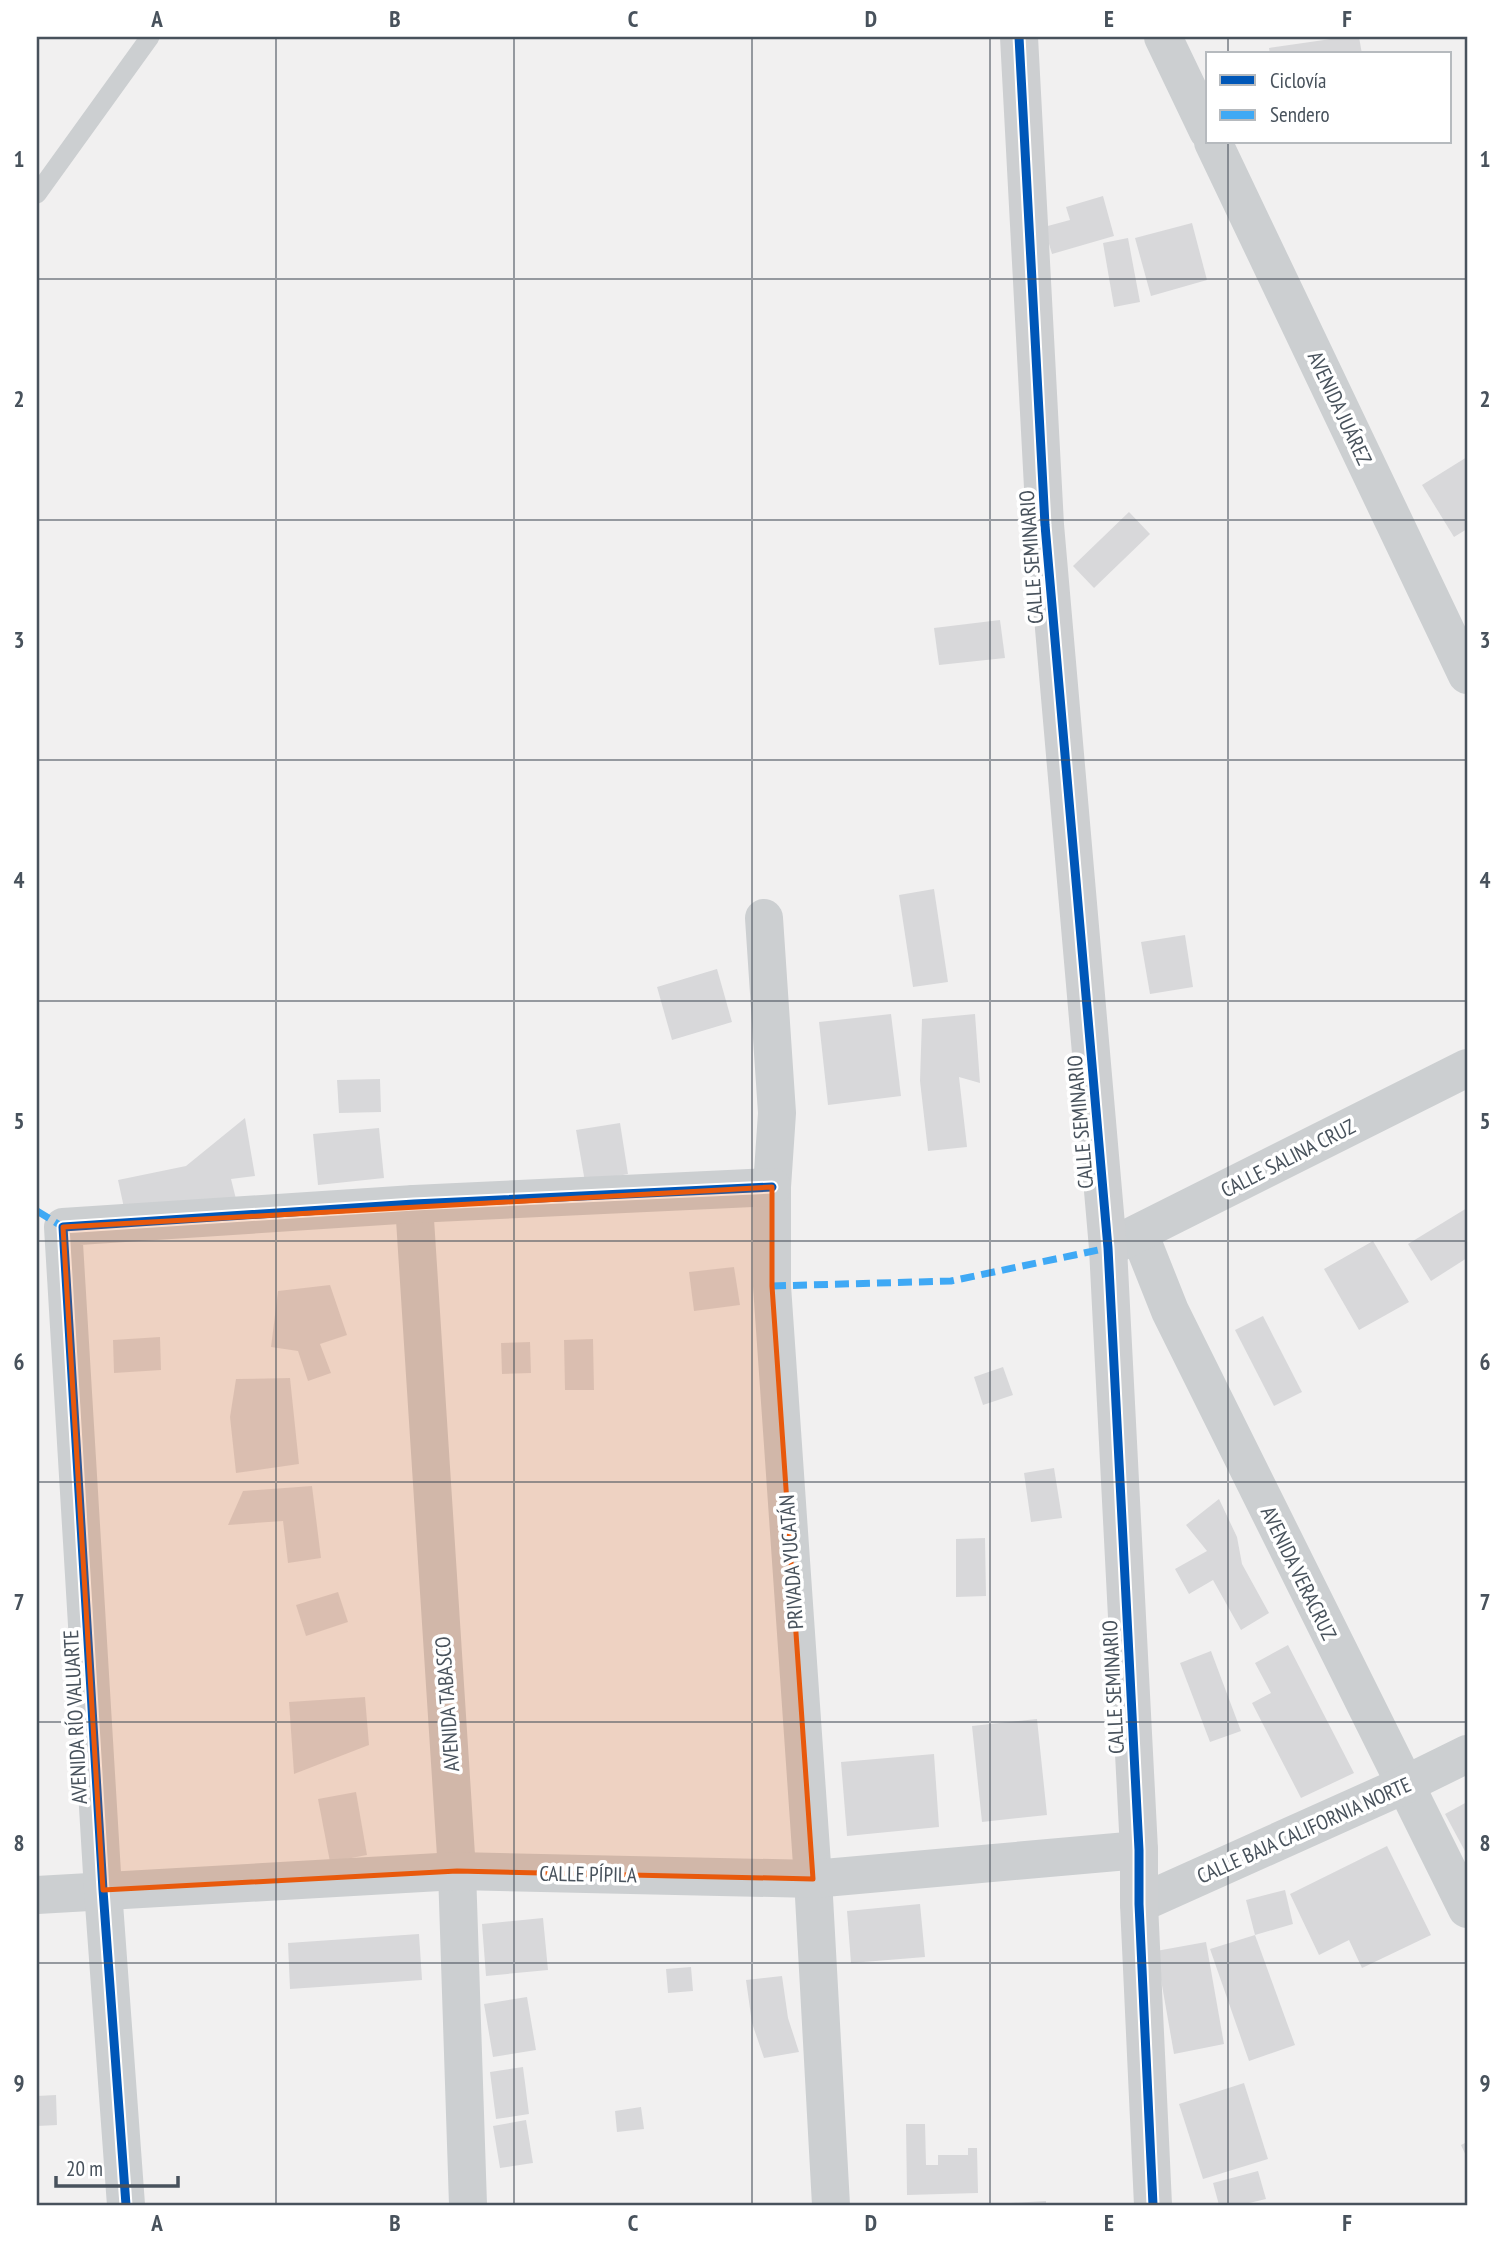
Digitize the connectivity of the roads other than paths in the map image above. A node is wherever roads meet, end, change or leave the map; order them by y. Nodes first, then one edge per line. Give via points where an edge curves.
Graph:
1 (150, 37) edge
2 (1019, 37) edge
3 (1163, 37) edge
4 (1206, 127) edge
5 (1214, 144) edge
6 (37, 194) edge
7 (1467, 675) edge
8 (764, 918) dead end
9 (1467, 1068) edge
10 (772, 1187) junction
11 (414, 1204) junction
12 (1124, 1240) junction
13 (1467, 1754) edge
14 (1404, 1785) junction
15 (1139, 1850) junction
16 (457, 1871) junction
17 (813, 1879) junction
18 (103, 1890) junction
19 (37, 1895) edge
20 (1139, 1904) junction
21 (1467, 1909) edge
22 (126, 2205) edge
23 (468, 2205) edge
24 (831, 2205) edge
25 (1153, 2205) edge

1 - 6 lane
2 - 12 street, CALLE SEMINARIO via 1045,525
3 - 4 street
5 - 7 street, AVENIDA JUÁREZ
8 - 10 street, PRIVADA YUCATÁN via 778,1113
9 - 12 street, CALLE SALINA CRUZ
10 - 11 street
10 - 17 street, PRIVADA YUCATÁN via 772,1286
11 - 16 street, AVENIDA TABASCO
11 - 18 street, AVENIDA RÍO VALUARTE via 63,1227
12 - 14 street, AVENIDA VERACRUZ via 1170,1311
12 - 15 street, CALLE SEMINARIO
13 - 14 street, CALLE BAJA CALIFORNIA NORTE
14 - 20 street, CALLE BAJA CALIFORNIA NORTE
14 - 21 street, AVENIDA VERACRUZ
15 - 17 street, CALLE PÍPILA
15 - 20 street, CALLE SEMINARIO
16 - 17 street, CALLE PÍPILA
16 - 18 street, CALLE PÍPILA
16 - 23 street, AVENIDA TABASCO
17 - 24 street, PRIVADA YUCATÁN
18 - 19 street, CALLE PÍPILA
18 - 22 street, AVENIDA RÍO VALUARTE
20 - 25 street, CALLE SEMINARIO

